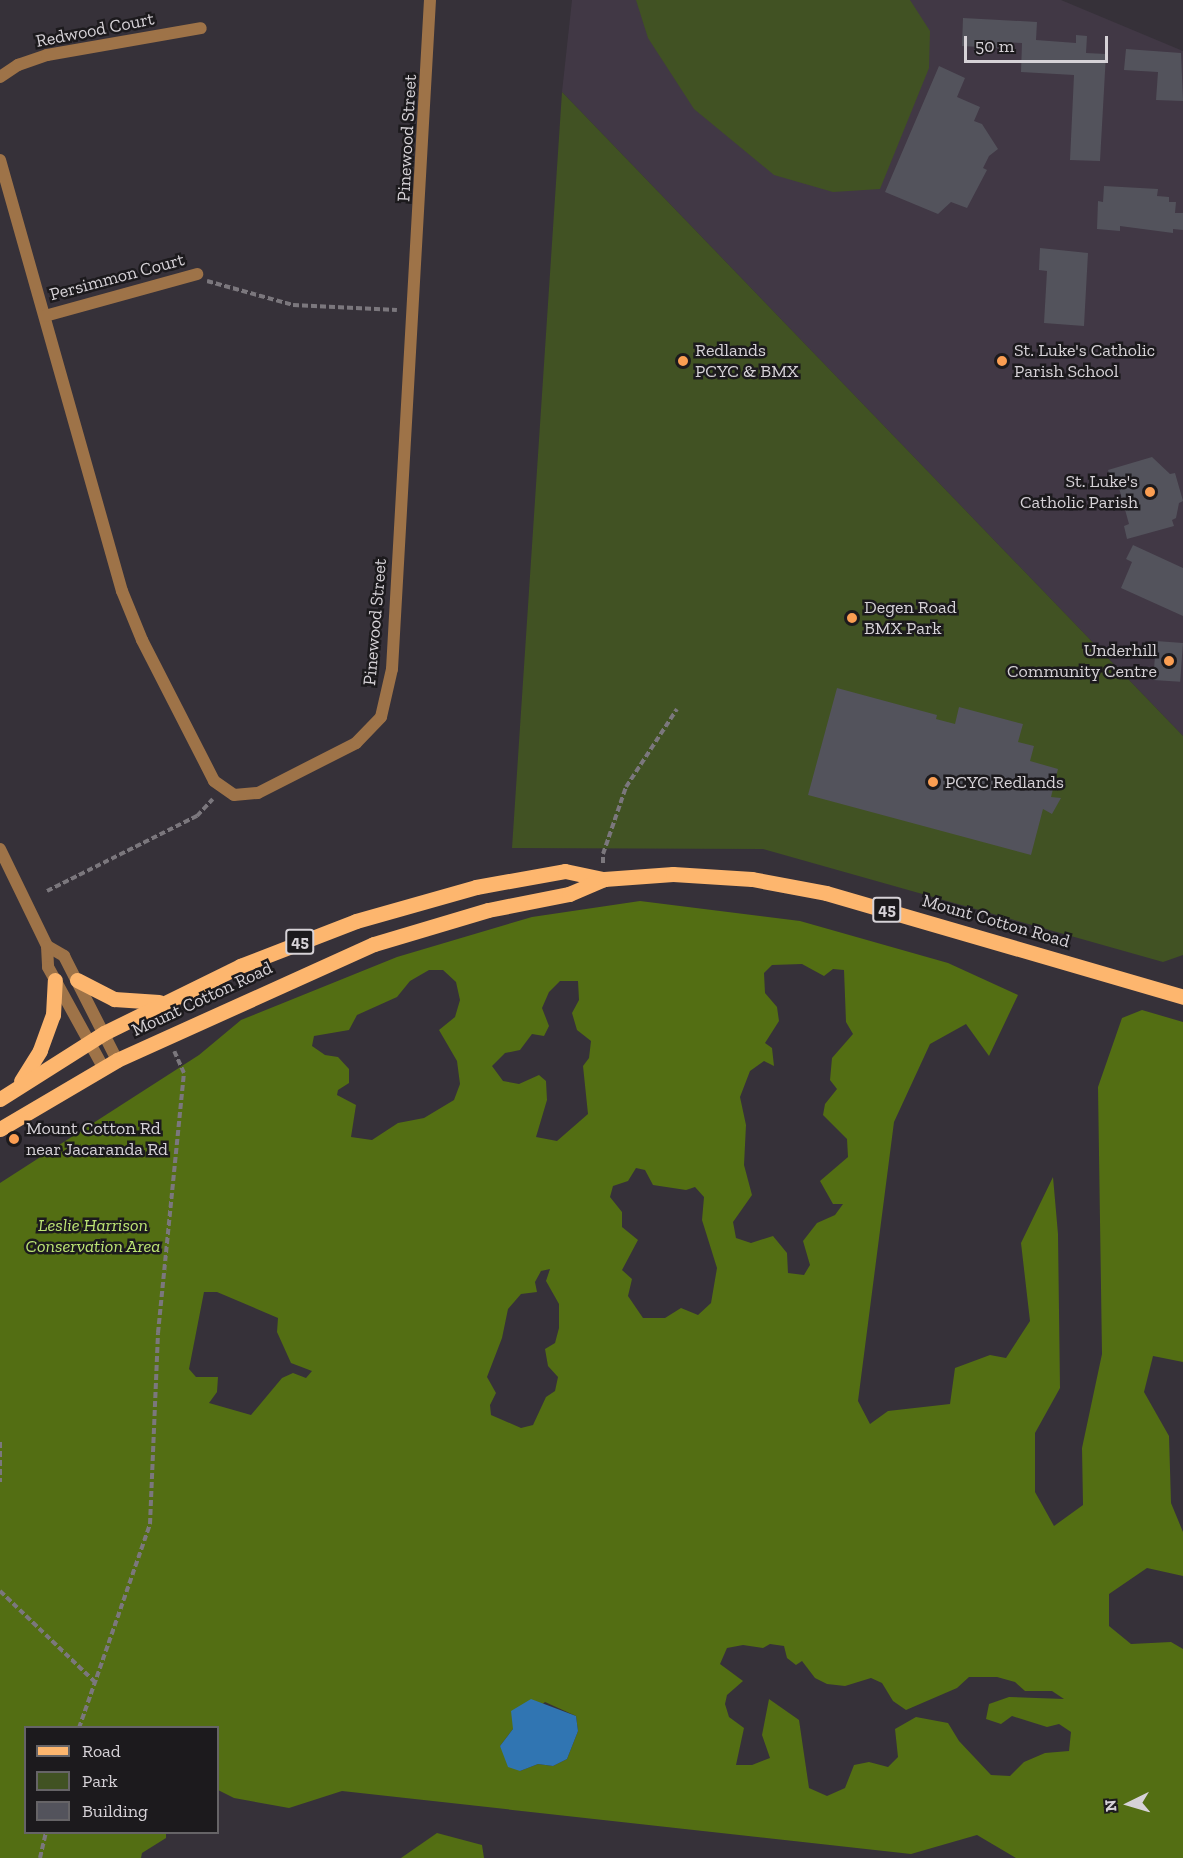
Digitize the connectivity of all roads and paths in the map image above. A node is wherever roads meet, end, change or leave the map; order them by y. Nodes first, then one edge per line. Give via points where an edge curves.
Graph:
1 (430, 0) edge
2 (201, 28) dead end
3 (0, 77) edge
4 (0, 160) edge
5 (197, 274) joint
6 (45, 316) junction
7 (414, 318) junction
8 (677, 709) dead end
9 (223, 788) junction
10 (0, 849) edge
11 (604, 879) junction
12 (47, 891) dead end
13 (47, 946) junction
14 (55, 980) junction
15 (77, 980) junction
16 (1183, 989) edge
17 (1163, 990) junction
18 (1183, 997) edge
19 (164, 1002) junction
20 (104, 1033) junction
21 (168, 1036) junction
22 (90, 1041) junction
23 (110, 1064) junction
24 (19, 1084) junction
25 (0, 1099) edge
26 (0, 1128) edge
27 (0, 1442) edge
28 (0, 1482) edge
29 (0, 1591) edge
30 (96, 1683) junction
31 (80, 1726) edge
32 (46, 1834) edge
33 (40, 1858) edge

1 - 7 street, Pinewood Street
2 - 3 street, Redwood Court via 47,55 18,64
4 - 6 street
5 - 6 street, Persimmon Court
5 - 7 path via 209,282 293,305 396,310
6 - 9 street via 122,591 142,640 214,781
7 - 9 street, Pinewood Street via 392,669 381,717 356,743 258,794 234,795
8 - 11 path via 626,787 603,854
9 - 12 path via 197,816
10 - 13 street
11 - 17 main road, Mount Cotton Road / 45 via 673,874 752,879 826,893
11 - 19 main road, Mount Cotton Road / 45 via 565,871 476,887 425,901 317,935
11 - 21 main road, Mount Cotton Road / 45 via 569,894 488,910 374,944
13 - 14 street via 48,967
13 - 15 street via 64,956
14 - 22 street
14 - 24 main road via 53,1015 40,1050
15 - 19 main road via 114,999
15 - 20 street
16 - 17 main road, Mount Cotton Road / 45
17 - 18 main road, Mount Cotton Road / 45
19 - 20 main road, Mount Cotton Road / 45
20 - 22 main road, Mount Cotton Road / 45
20 - 23 street
21 - 23 main road, Mount Cotton Road / 45
21 - 30 path via 184,1073 158,1334 150,1524
22 - 23 street
22 - 24 main road, Mount Cotton Road / 45
23 - 26 main road, Mount Cotton Road / 45
24 - 25 main road, Mount Cotton Road / 45
27 - 28 path
29 - 30 path
30 - 31 path
32 - 33 path

